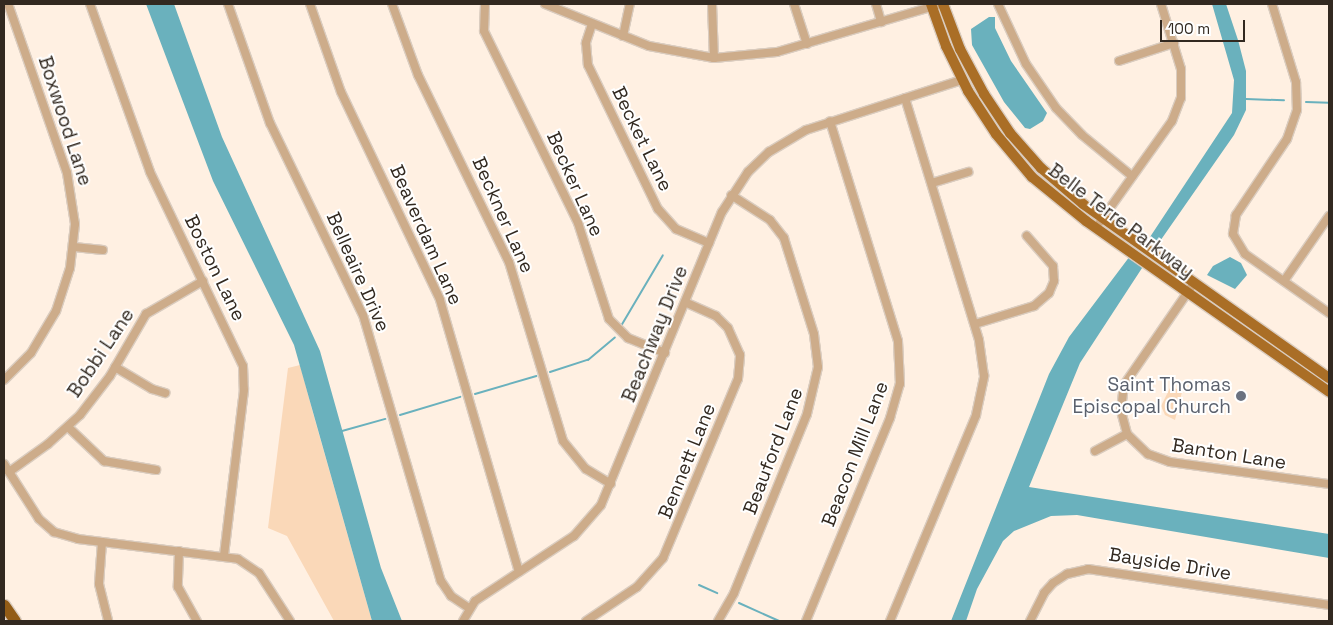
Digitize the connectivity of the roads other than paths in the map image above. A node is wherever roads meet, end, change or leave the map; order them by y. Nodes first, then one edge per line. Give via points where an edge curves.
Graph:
1 (8, 4) edge
2 (90, 4) edge
3 (228, 4) edge
4 (310, 4) edge
5 (392, 4) edge
6 (485, 4) edge
7 (545, 4) edge
8 (630, 4) edge
9 (712, 4) edge
10 (794, 4) edge
11 (876, 4) edge
12 (937, 4) edge
13 (998, 4) edge
14 (1161, 4) edge
15 (1272, 4) edge
16 (881, 22) junction
17 (592, 24) junction
18 (623, 36) junction
19 (806, 44) junction
20 (1174, 44) junction
21 (714, 58) junction
22 (1118, 61) dead end
23 (962, 80) junction
24 (905, 98) junction
25 (830, 121) junction
26 (968, 172) dead end
27 (1132, 176) junction
28 (932, 183) junction
29 (730, 195) junction
30 (1329, 216) edge
31 (1102, 218) junction
32 (1096, 228) junction
33 (1027, 236) dead end
34 (709, 243) junction
35 (74, 247) junction
36 (103, 250) dead end
37 (203, 281) junction
38 (1284, 281) junction
39 (1194, 283) junction
40 (1187, 293) junction
41 (685, 302) junction
42 (1329, 313) edge
43 (975, 324) junction
44 (665, 353) junction
45 (114, 368) junction
46 (1314, 368) junction
47 (1308, 377) junction
48 (1329, 378) edge
49 (4, 380) edge
50 (1329, 392) edge
51 (165, 393) dead end
52 (68, 427) junction
53 (1127, 434) junction
54 (1095, 451) dead end
55 (4, 464) edge
56 (156, 470) dead end
57 (9, 472) junction
58 (611, 484) junction
59 (1329, 484) edge
60 (102, 542) junction
61 (180, 552) junction
62 (224, 556) junction
63 (519, 572) junction
64 (4, 604) edge
65 (1329, 604) edge
66 (469, 608) junction
67 (14, 621) edge
68 (108, 621) edge
69 (197, 621) edge
70 (290, 621) edge
71 (463, 621) edge
72 (586, 621) edge
73 (718, 621) edge
74 (806, 621) edge
75 (890, 621) edge
76 (1030, 621) edge

1 - 35 street, Boxwood Lane via 67,173 74,210
2 - 37 street, Boston Lane via 150,172
3 - 66 street, Belleaire Drive via 270,123 366,321 441,580 448,593
4 - 63 street, Beaverdam Lane via 341,92 440,300
5 - 58 street, Beckner Lane via 418,75 509,262 563,442 586,469
6 - 44 street, Becker Lane via 484,31 578,223 609,319 628,338
7 - 17 street
8 - 18 street
9 - 21 street
10 - 19 street
11 - 16 street
12 - 16 street
12 - 23 main road, Belle Terre Parkway
12 - 31 main road, Belle Terre Parkway via 968,67 1001,121 1041,168
13 - 27 street via 1026,64 1056,108 1082,135
14 - 20 street
15 - 38 street via 1297,87 1297,110 1287,139 1239,210 1233,230 1243,252
16 - 19 street
17 - 18 street
17 - 34 street, Becket Lane via 586,43 588,65 658,209 676,229
18 - 21 street via 664,51
19 - 21 street via 757,56
20 - 22 street
20 - 27 street via 1182,75 1180,103 1169,125
23 - 24 street, Beachway Drive
23 - 32 main road, Belle Terre Parkway via 986,121 1016,158 1054,196
24 - 25 street, Beachway Drive
24 - 28 street
25 - 29 street, Beachway Drive via 786,140 769,152
25 - 74 street, Beacon Mill Lane via 898,341 900,379 890,418
26 - 28 street
27 - 31 street
28 - 43 street
29 - 34 street, Beachway Drive
29 - 73 street, Beauford Lane via 770,220 784,238 814,334 818,367 807,414 734,593
30 - 38 street
31 - 32 street
31 - 39 main road, Belle Terre Parkway
32 - 40 main road, Belle Terre Parkway
33 - 43 street via 1053,266 1054,281 1049,293 1034,306
34 - 41 street, Beachway Drive
35 - 36 street
35 - 49 street, Boxwood Lane via 65,288 53,318 31,353
37 - 45 street, Bobbi Lane via 146,314
37 - 62 street, Boston Lane via 240,356 245,377
38 - 42 street
39 - 40 street
39 - 46 main road, Belle Terre Parkway
40 - 47 main road, Belle Terre Parkway
40 - 53 street via 1124,385 1121,404
41 - 44 street, Beachway Drive
41 - 72 street, Bennett Lane via 716,316 732,333 740,355 738,379 663,558 643,583
43 - 75 street via 984,362 980,404
44 - 58 street, Beachway Drive
45 - 51 street via 152,390
45 - 52 street, Bobbi Lane
46 - 47 main road
46 - 48 main road, Belle Terre Parkway
47 - 50 main road, Belle Terre Parkway
52 - 56 street via 104,461
52 - 57 street, Bobbi Lane
53 - 54 street
53 - 59 street, Banton Lane via 1148,454 1170,462
55 - 57 street
57 - 60 street via 36,515 50,530
58 - 63 street, Beachway Drive via 601,505 584,527
60 - 61 street
60 - 68 street via 99,584
61 - 62 street
61 - 69 street via 178,586
62 - 70 street via 243,561 254,569
63 - 66 street, Beachway Drive
64 - 67 highway
65 - 76 street, Bayside Drive via 1088,569 1067,574 1053,583 1044,593
66 - 71 street, Beachway Drive

